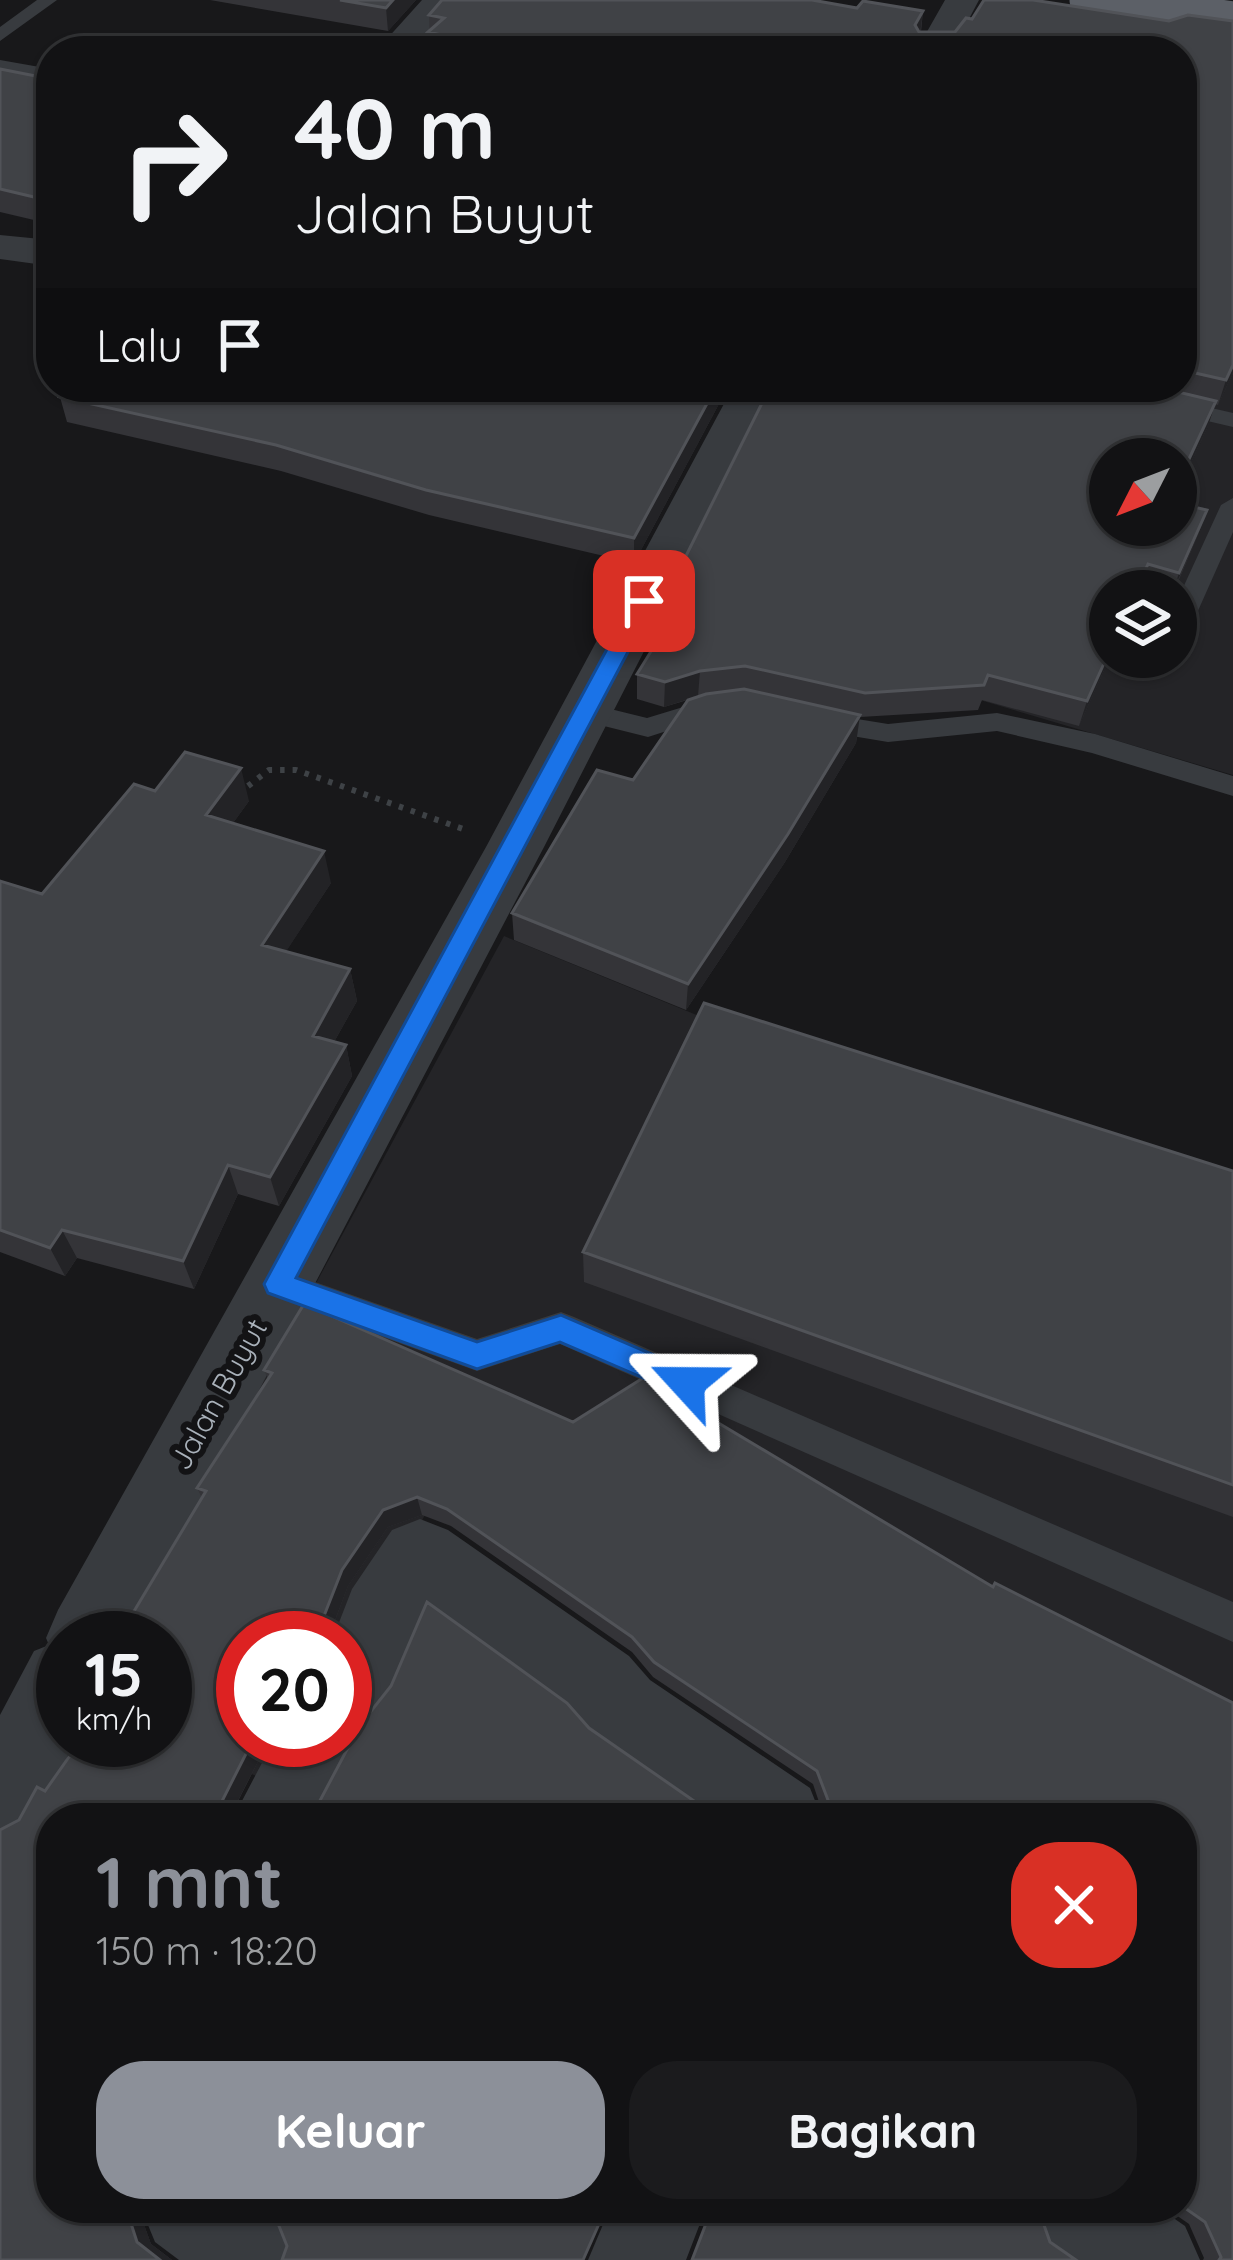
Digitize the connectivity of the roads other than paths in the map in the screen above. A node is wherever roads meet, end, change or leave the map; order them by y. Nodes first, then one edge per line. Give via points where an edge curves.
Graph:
1 (48, 0) edge
2 (441, 0) edge
3 (962, 0) edge
4 (1215, 0) edge
5 (1233, 3) edge
6 (1046, 10) edge
7 (1106, 12) edge
8 (1233, 21) edge
9 (408, 36) edge
10 (942, 36) edge
11 (0, 37) edge
12 (1233, 39) edge
13 (0, 64) edge
14 (36, 72) edge
15 (0, 247) edge
16 (36, 252) edge
17 (748, 402) edge
18 (1156, 402) edge
19 (1233, 420) edge
20 (1233, 505) edge
21 (1197, 585) edge
22 (742, 704) edge
23 (777, 711) edge
24 (586, 712) junction
25 (1233, 786) edge
26 (278, 1284) junction
27 (101, 1611) edge
28 (1233, 1622) edge
29 (372, 1640) edge
30 (36, 1731) edge
31 (305, 1767) edge
32 (0, 1800) edge
33 (284, 1803) edge
34 (758, 1803) edge
35 (652, 2223) edge
36 (1098, 2223) edge
37 (637, 2260) edge
38 (1151, 2260) edge

1 - 11 lane
2 - 9 street
3 - 10 street
4 - 5 highway
6 - 7 street
7 - 8 highway, bridge
7 - 12 street
13 - 14 lane
15 - 16 street
17 - 24 street, Jalan Buyut
18 - 19 lane
20 - 21 lane
22 - 24 lane via 648,728
23 - 25 lane via 888,733 997,722
24 - 26 street, Jalan Buyut
26 - 27 street, Jalan Buyut
26 - 28 lane via 477,1355 561,1328
29 - 34 street via 420,1557
30 - 32 street
31 - 33 street
35 - 37 street
36 - 38 street

